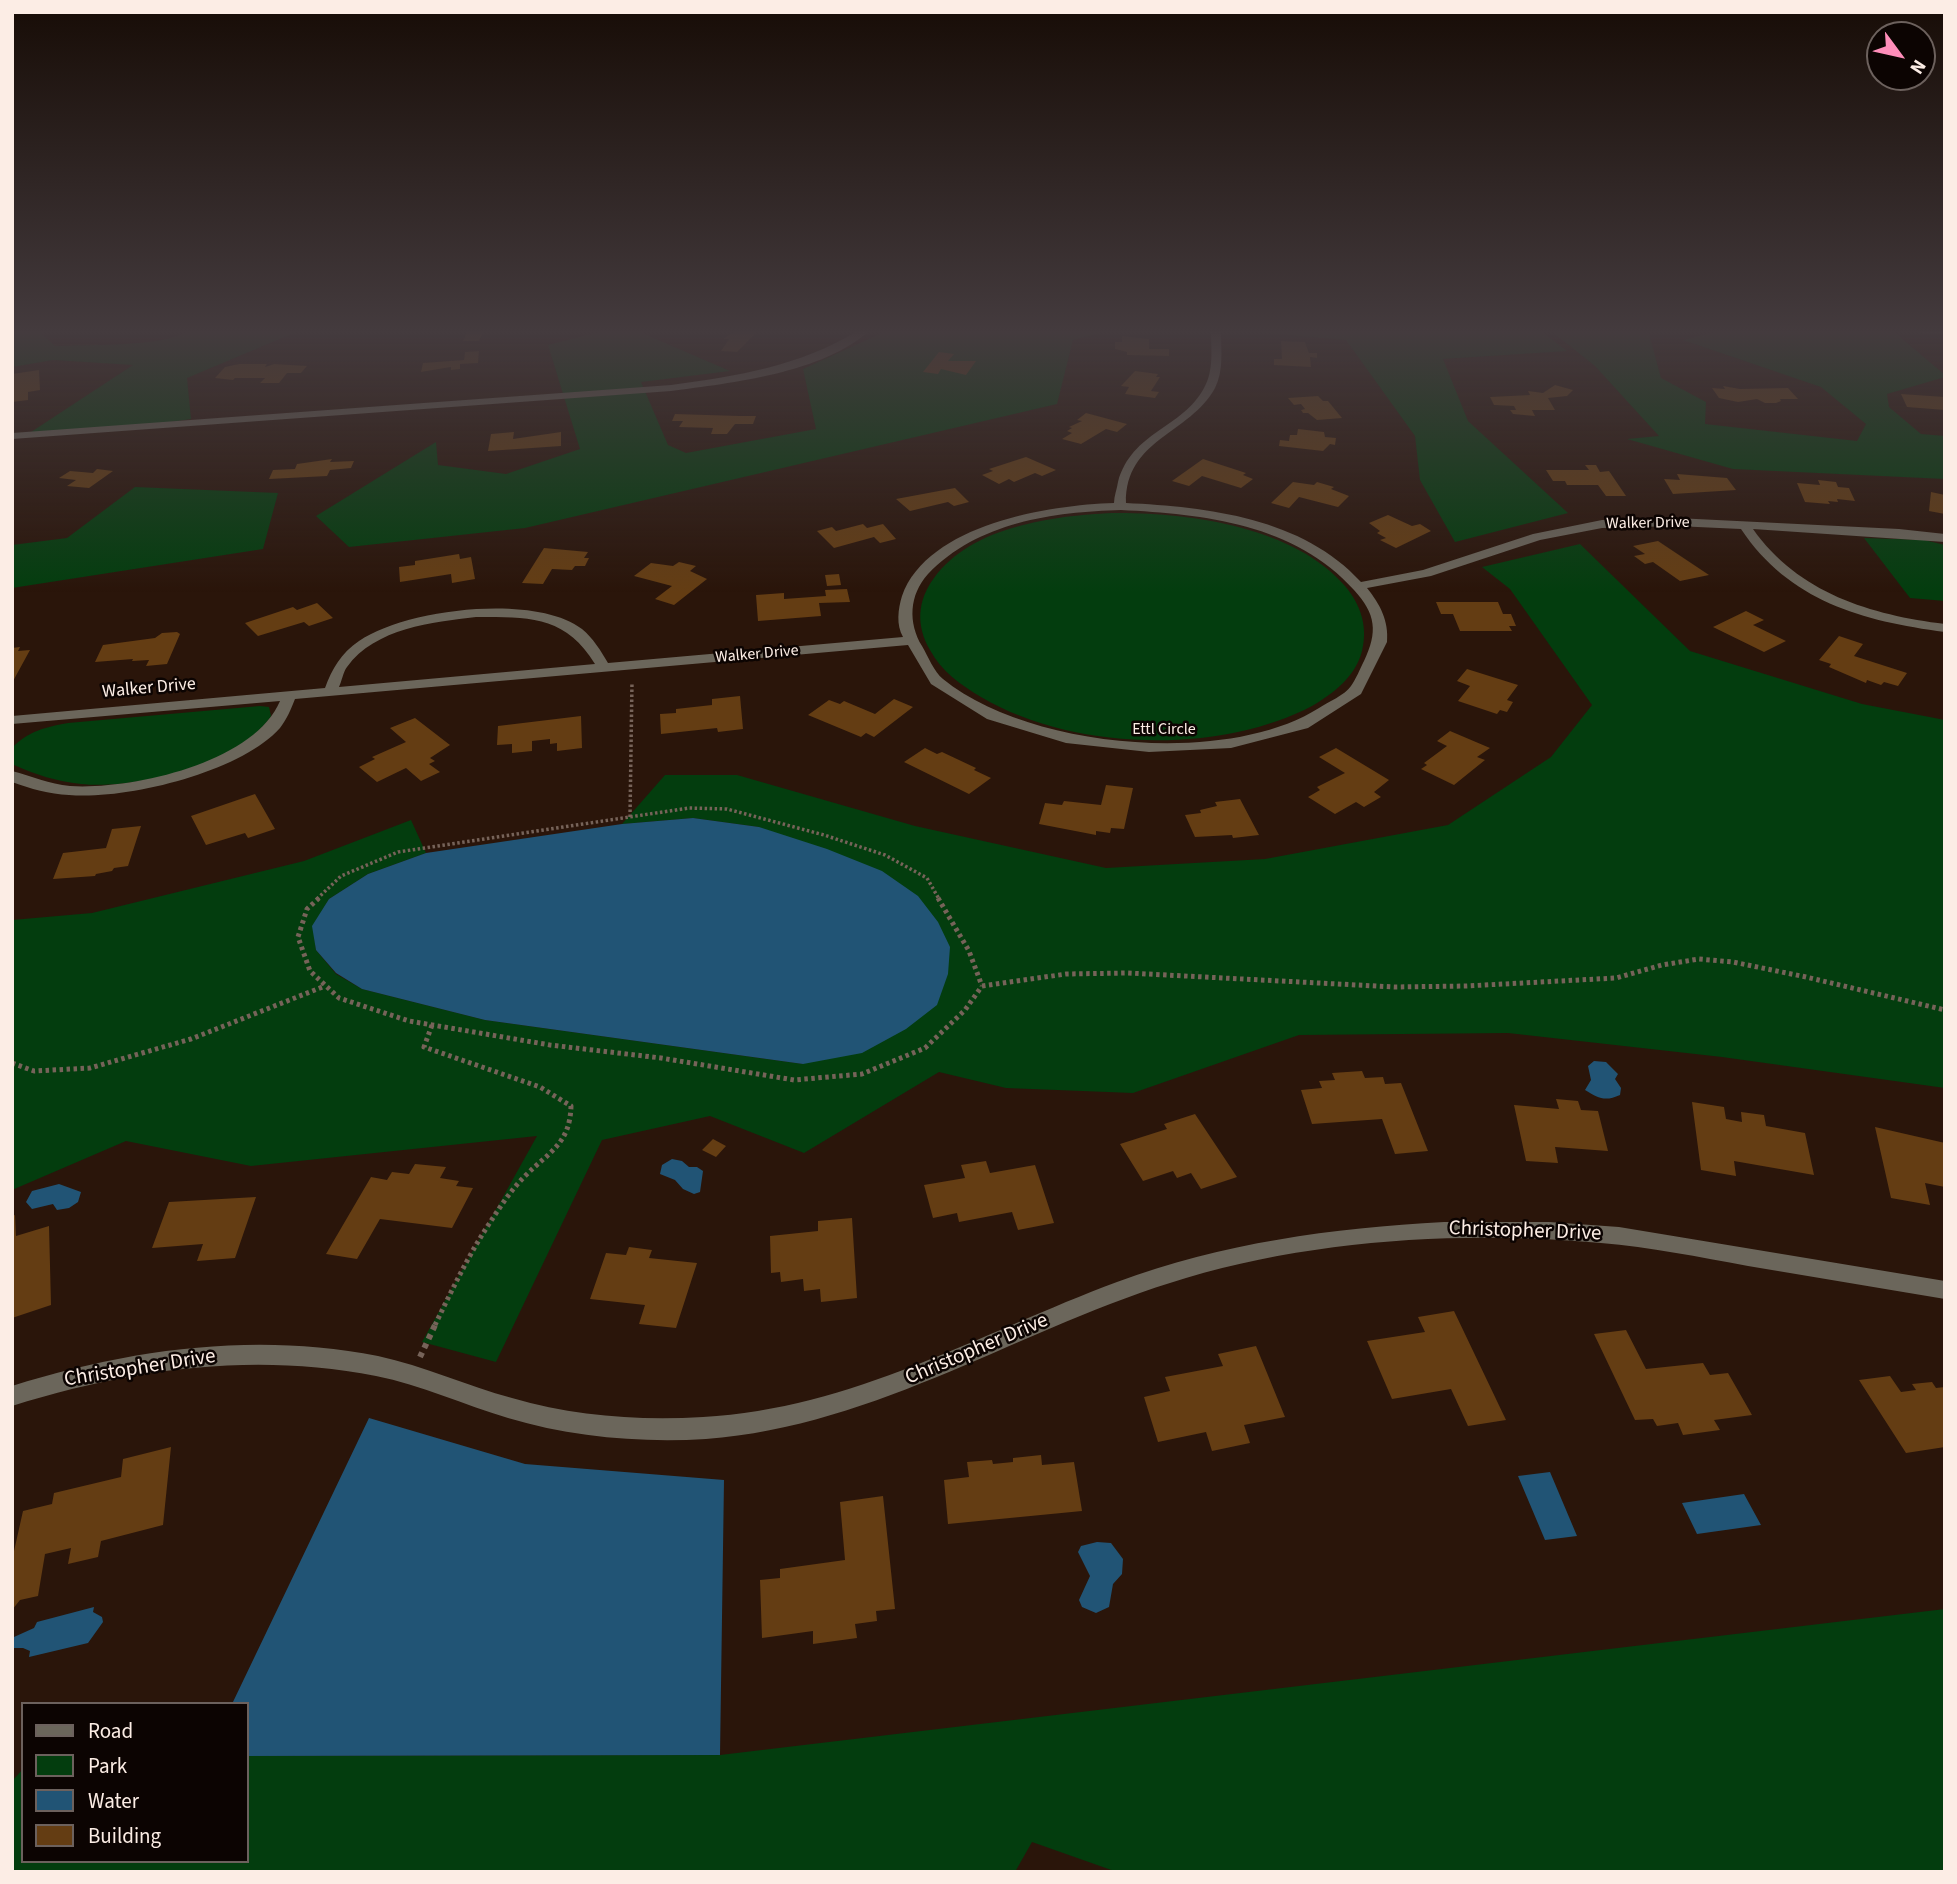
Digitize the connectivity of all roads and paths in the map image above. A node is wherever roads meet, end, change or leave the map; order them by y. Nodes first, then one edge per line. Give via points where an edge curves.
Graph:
1 (260, 418) edge
2 (1179, 418) edge
3 (12, 436) edge
4 (1121, 506) junction
5 (1744, 525) junction
6 (1945, 538) edge
7 (1360, 586) junction
8 (1945, 628) edge
9 (909, 641) junction
10 (633, 666) junction
11 (604, 668) junction
12 (330, 692) junction
13 (289, 696) junction
14 (12, 720) edge
15 (12, 776) edge
16 (629, 817) junction
17 (325, 986) junction
18 (982, 986) junction
19 (1945, 1010) edge
20 (432, 1025) junction
21 (12, 1063) edge
22 (1945, 1290) edge
23 (412, 1376) junction
24 (12, 1396) edge

1 - 3 street
2 - 4 street via 1132,460
4 - 7 street, Ettl Circle via 1192,511 1269,530 1317,551
4 - 9 street, Ettl Circle via 1022,518 954,546 936,559 911,590 904,622
5 - 6 street, Walker Drive
5 - 7 street, Walker Drive via 1638,522 1568,529 1426,573
5 - 8 street via 1773,563 1813,590 1867,612
7 - 9 street, Ettl Circle via 1379,621 1381,640 1377,659 1354,692 1311,720 1280,732 1209,747 1131,748 1076,741 1013,724 954,694 934,678
9 - 10 street, Walker Drive
10 - 11 street, Walker Drive
10 - 16 path
11 - 12 street, Walker Drive
11 - 12 street via 586,640 556,622 477,613 419,622 370,640 341,663
12 - 13 street, Walker Drive
13 - 14 street, Walker Drive
13 - 15 street via 279,720 249,745 194,771 127,788 81,790 33,785
16 - 17 path via 398,852 341,876 307,909 298,937 310,971
16 - 18 path via 688,808 727,809 885,855 927,878 969,951
17 - 20 path via 340,998
17 - 21 path via 191,1039 90,1068 34,1071
18 - 19 path via 1066,974 1128,974 1395,987 1466,986 1616,978 1699,959 1806,977
18 - 20 path via 965,1010 925,1048 862,1074 794,1080
20 - 23 path via 424,1047 540,1087 571,1106 572,1124 556,1148 518,1183 482,1233
22 - 23 street, Christopher Drive via 1604,1235 1438,1229 1341,1237 1184,1269 1107,1295 854,1402 781,1419 711,1428 575,1423 512,1409
23 - 24 street, Christopher Drive via 312,1356 244,1354 100,1371

